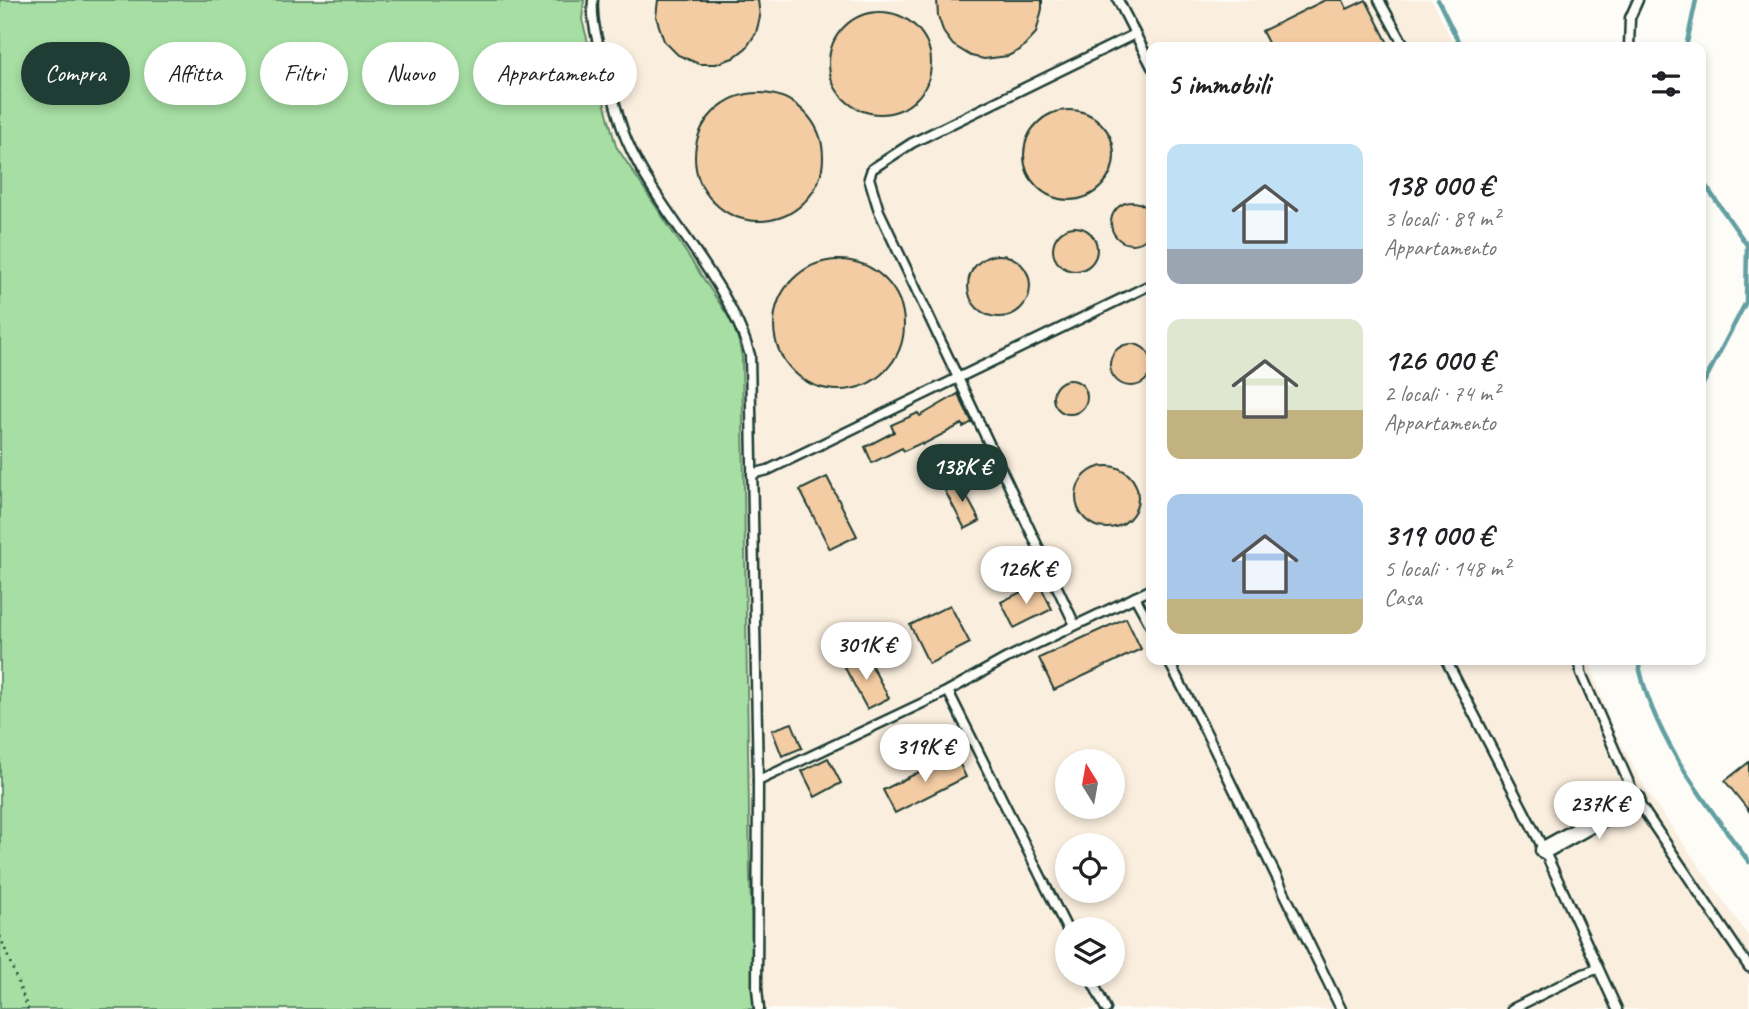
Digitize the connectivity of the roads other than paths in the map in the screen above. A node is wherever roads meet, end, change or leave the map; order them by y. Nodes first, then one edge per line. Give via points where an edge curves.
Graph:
1 (593, 0) edge
2 (1118, 0) edge
3 (1379, 0) edge
4 (1638, 0) edge
5 (1135, 34) junction
6 (1402, 42) edge
7 (1629, 42) edge
8 (1146, 55) edge
9 (1146, 287) edge
10 (959, 379) junction
11 (752, 474) junction
12 (1146, 592) edge
13 (1135, 597) junction
14 (1146, 617) edge
15 (1075, 625) junction
16 (1171, 665) edge
17 (1449, 665) edge
18 (1580, 665) edge
19 (948, 691) junction
20 (758, 780) junction
21 (1636, 799) junction
22 (1544, 850) junction
23 (1061, 917) edge
24 (1749, 968) edge
25 (1597, 969) junction
26 (1095, 987) edge
27 (759, 1009) edge
28 (1106, 1009) edge
29 (1341, 1009) edge
30 (1511, 1009) edge
31 (1617, 1009) edge

1 - 11 lane via 599,48 626,140 743,332 750,355
2 - 5 lane
3 - 6 lane
4 - 7 lane via 1630,18
5 - 8 lane
5 - 10 lane via 912,144 872,169 869,178 879,211
9 - 10 lane
10 - 11 lane
10 - 15 lane
11 - 20 lane
12 - 13 lane
13 - 14 lane
13 - 15 lane
15 - 19 lane
16 - 29 lane
17 - 22 lane
18 - 21 lane
19 - 20 lane
19 - 23 lane
20 - 27 lane
21 - 22 street
21 - 24 lane
22 - 25 lane
25 - 30 lane
25 - 31 lane
26 - 28 lane

